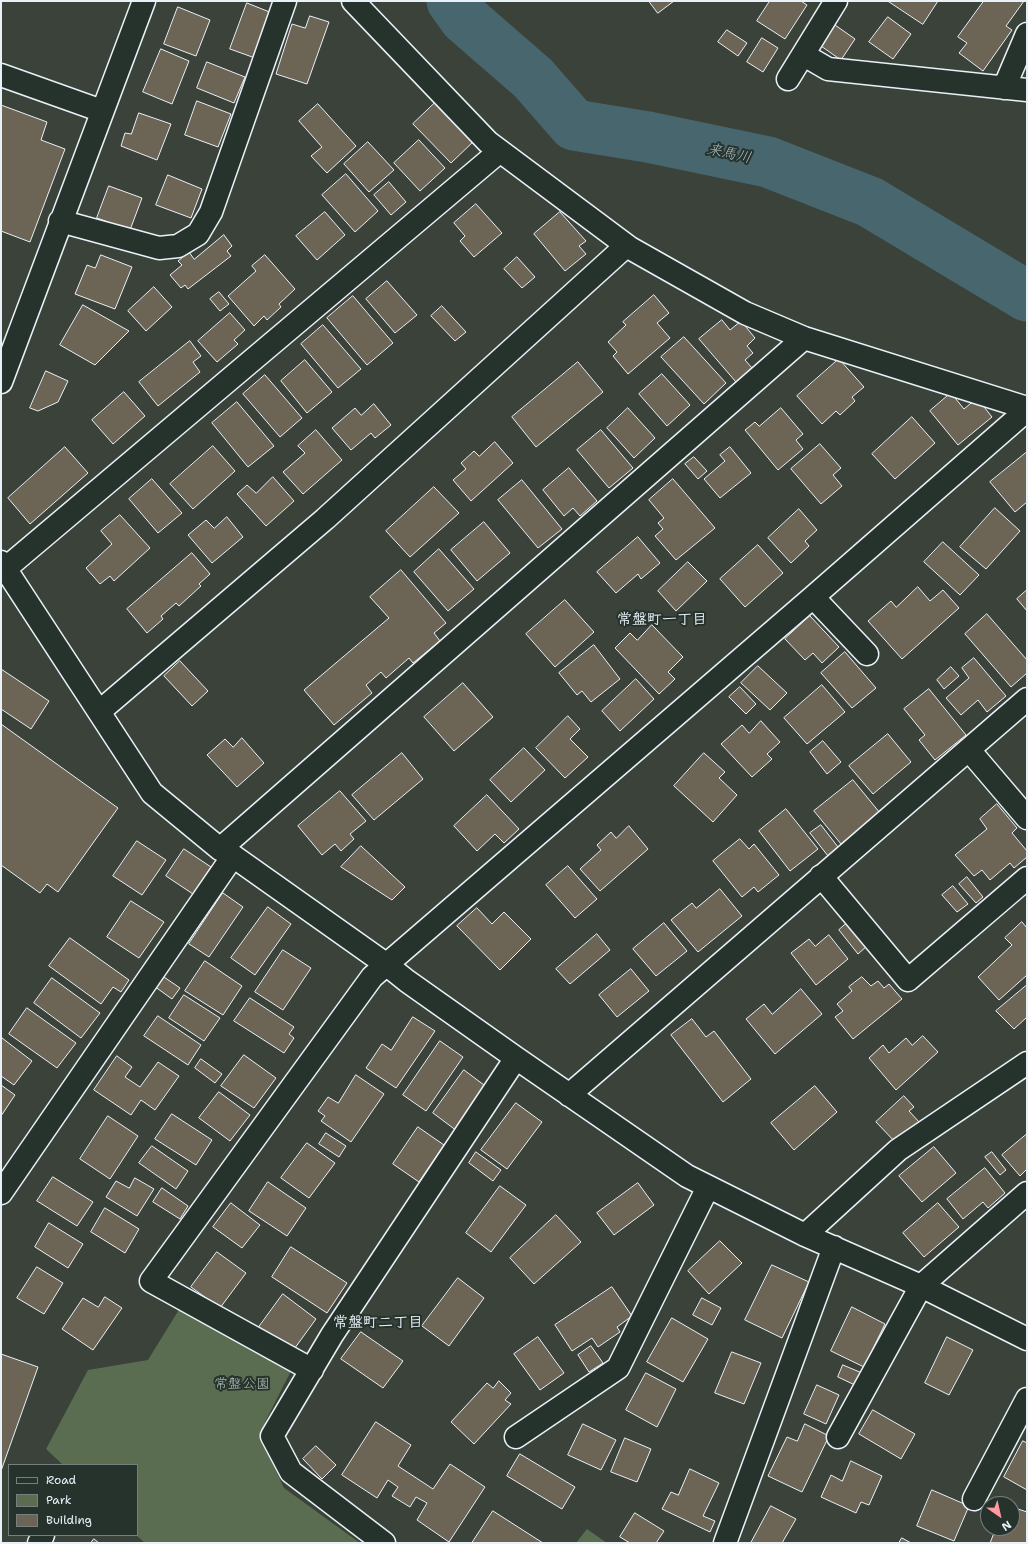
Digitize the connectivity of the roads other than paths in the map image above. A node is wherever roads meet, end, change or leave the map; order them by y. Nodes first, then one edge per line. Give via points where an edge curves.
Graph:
1 (144, 1) edge
2 (285, 1) edge
3 (353, 1) edge
4 (836, 1) edge
5 (1027, 34) edge
6 (804, 55) junction
7 (1, 75) edge
8 (788, 80) dead end
9 (1004, 88) junction
10 (1027, 90) edge
11 (102, 111) junction
12 (500, 151) junction
13 (60, 221) junction
14 (626, 246) junction
15 (804, 338) junction
16 (1, 382) edge
17 (1027, 409) edge
18 (3, 566) edge
19 (813, 597) junction
20 (867, 654) dead end
21 (1027, 699) edge
22 (100, 711) junction
23 (969, 750) junction
24 (1027, 818) edge
25 (227, 852) junction
26 (821, 876) junction
27 (1027, 878) edge
28 (387, 965) junction
29 (516, 1058) junction
30 (1027, 1063) edge
31 (569, 1095) junction
32 (708, 1187) junction
33 (1, 1192) edge
34 (1027, 1194) edge
35 (805, 1235) junction
36 (834, 1247) junction
37 (921, 1286) junction
38 (1027, 1339) edge
39 (312, 1370) junction
40 (1027, 1399) edge
41 (516, 1436) dead end
42 (838, 1437) dead end
43 (974, 1499) dead end
44 (384, 1543) edge
45 (725, 1543) edge

1 - 11 street
2 - 13 street via 211,212 198,234 178,246 159,248
3 - 12 street via 483,137
4 - 6 street
5 - 9 street
6 - 8 street
6 - 9 street via 828,69
7 - 11 street
9 - 10 street
11 - 13 street
12 - 14 street
12 - 18 street
13 - 16 street
14 - 15 street via 746,313
14 - 22 street via 325,519
15 - 17 street
15 - 25 street
17 - 19 street
18 - 22 street
19 - 20 street
19 - 28 street
21 - 23 street
22 - 25 street via 152,793
23 - 24 street
23 - 26 street
25 - 28 street
25 - 33 street
26 - 27 street via 908,980
26 - 31 street
28 - 29 street
28 - 39 street via 372,977 152,1281
29 - 31 street
29 - 39 street via 332,1335
30 - 35 street via 898,1150
31 - 32 street via 687,1176
32 - 35 street
32 - 41 street via 618,1368
34 - 37 street
35 - 36 street
36 - 37 street
36 - 45 street
37 - 38 street
37 - 42 street
39 - 44 street via 272,1436 291,1472
40 - 43 street

